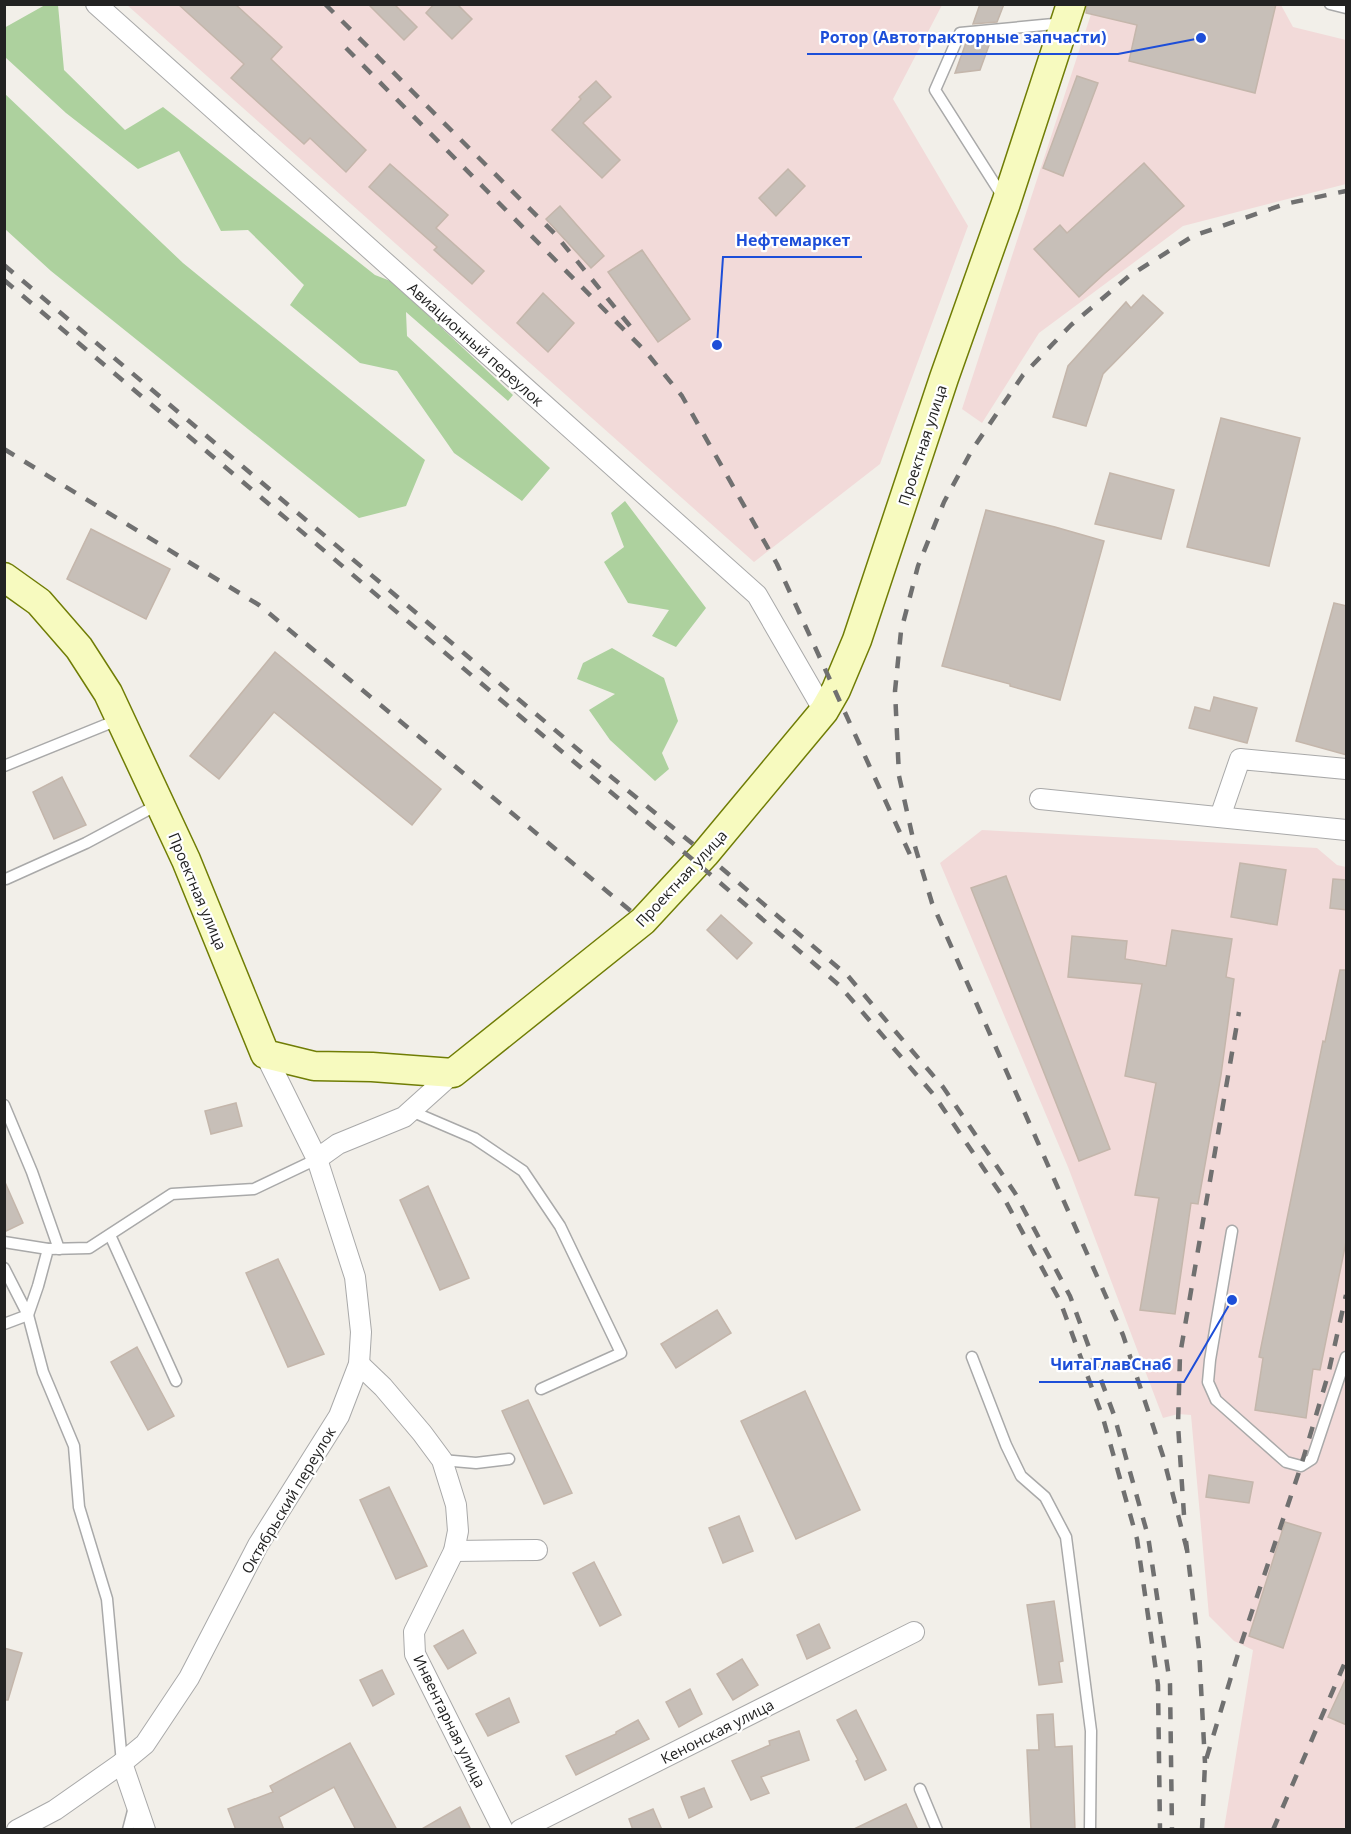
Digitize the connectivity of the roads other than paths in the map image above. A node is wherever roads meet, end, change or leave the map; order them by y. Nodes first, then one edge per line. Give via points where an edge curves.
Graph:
1 (96, 4) edge
2 (1330, 4) edge
3 (1347, 8) edge
4 (1068, 14) edge
5 (1006, 203) junction
6 (4, 577) edge
7 (824, 711) junction
8 (120, 719) junction
9 (4, 766) edge
10 (1347, 769) edge
11 (1040, 799) dead end
12 (159, 804) junction
13 (1220, 817) junction
14 (1347, 830) edge
15 (6, 879) dead end
16 (265, 1053) junction
17 (453, 1073) junction
18 (4, 1106) edge
19 (411, 1111) junction
20 (317, 1159) junction
21 (1232, 1231) dead end
22 (110, 1235) junction
23 (4, 1242) edge
24 (53, 1249) junction
25 (4, 1268) edge
26 (28, 1315) junction
27 (4, 1324) edge
28 (972, 1357) dead end
29 (1347, 1357) edge
30 (358, 1364) junction
31 (176, 1381) dead end
32 (541, 1389) dead end
33 (509, 1459) dead end
34 (442, 1461) junction
35 (537, 1550) dead end
36 (454, 1551) junction
37 (914, 1632) dead end
38 (122, 1763) junction
39 (920, 1789) dead end
40 (135, 1802) junction
41 (17, 1830) edge
42 (128, 1830) edge
43 (145, 1830) edge
44 (503, 1830) edge
45 (520, 1830) edge
46 (937, 1830) edge
47 (1090, 1830) edge

1 - 7 street, Авиационный переулок via 757,595
2 - 3 lane
4 - 5 street, Проектная улица
4 - 5 lane via 960,33 936,90
5 - 7 street, Проектная улица via 857,639
6 - 8 street, Проектная улица via 39,602 80,648
7 - 17 street, Проектная улица via 705,854 643,921
8 - 9 lane
8 - 12 street, Проектная улица
10 - 13 street via 1240,759
11 - 13 street
12 - 15 lane
12 - 16 street, Проектная улица
13 - 14 street
16 - 17 street via 314,1066
16 - 20 street, Октябрьский переулок
17 - 19 street
18 - 24 lane via 32,1172
19 - 20 street via 338,1144
19 - 32 lane via 474,1138 523,1171 560,1226 621,1353
20 - 22 lane via 254,1189 172,1194
20 - 30 street, Октябрьский переулок via 355,1276 361,1332
21 - 29 lane via 1210,1360 1208,1382 1216,1400 1286,1462 1301,1466 1312,1459
22 - 24 lane via 89,1248
22 - 31 lane
23 - 24 lane
24 - 26 lane
25 - 26 lane
26 - 27 lane
26 - 38 lane via 43,1372 74,1446 79,1507 107,1599
28 - 47 lane via 1021,1476 1045,1497 1065,1537 1091,1731
30 - 34 street, Инвентарная улица via 383,1387
30 - 38 street, Октябрьский переулок via 339,1416 258,1545 189,1678 145,1744
33 - 34 lane via 476,1463
34 - 36 street, Инвентарная улица via 456,1505 459,1531
35 - 36 street
36 - 44 street, Инвентарная улица via 414,1632 415,1654
37 - 45 street, Кенонская улица
38 - 40 street
38 - 41 street, Октябрьский переулок via 55,1810
39 - 46 lane
40 - 42 lane
40 - 43 street

